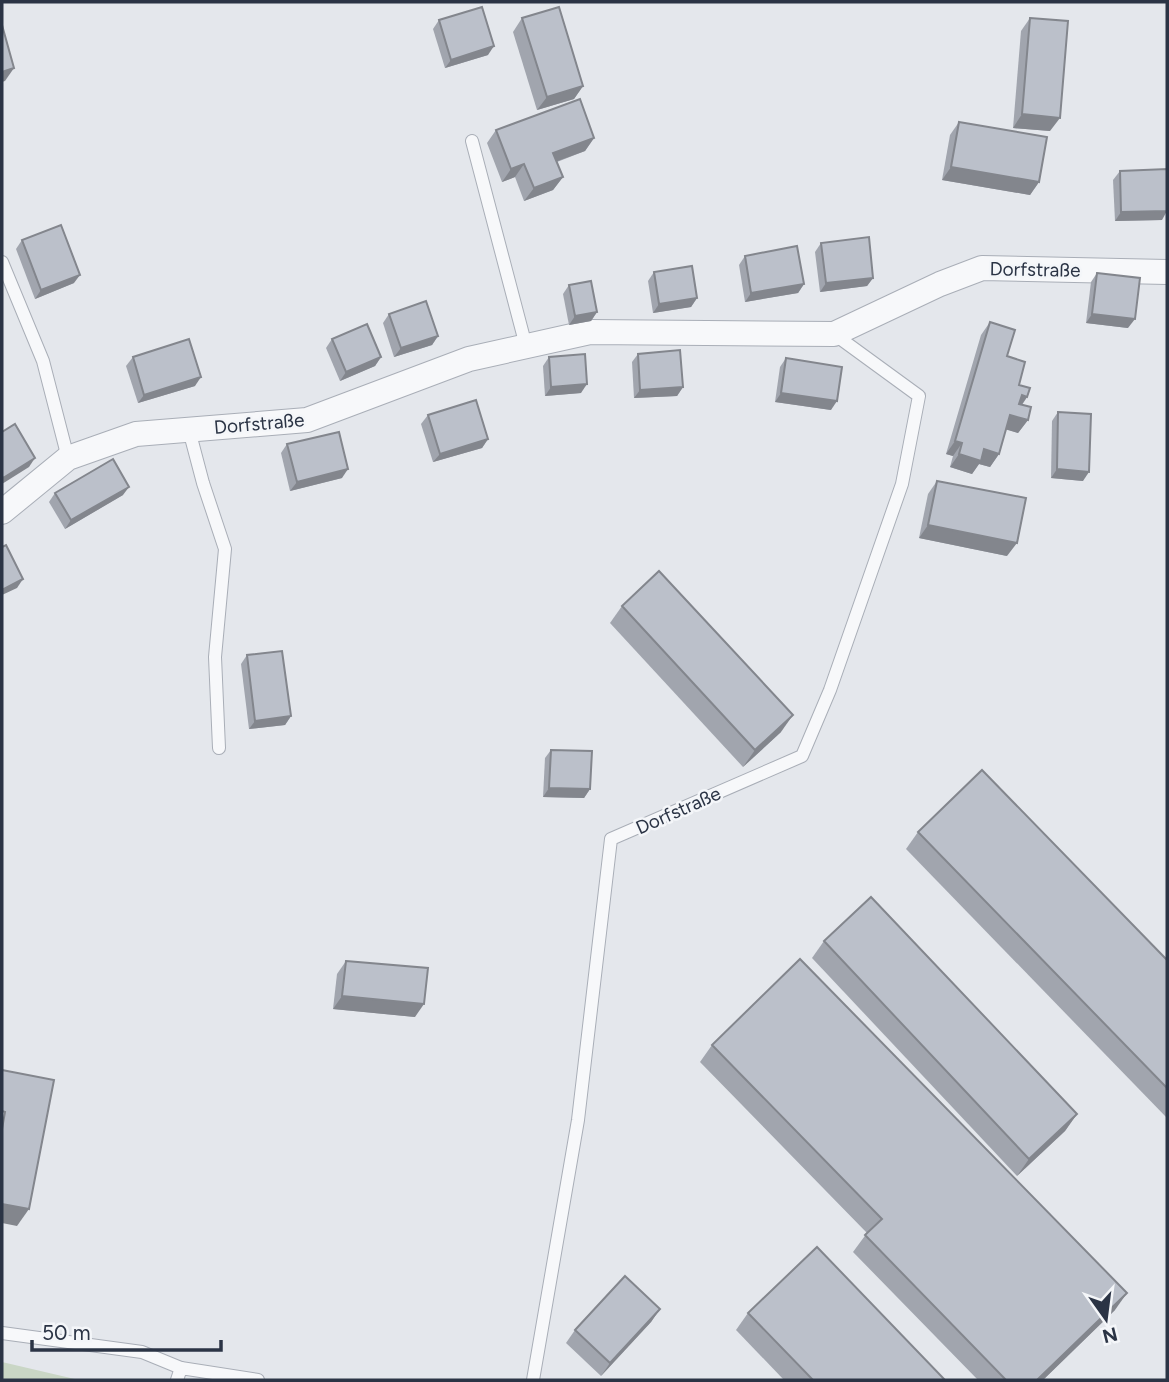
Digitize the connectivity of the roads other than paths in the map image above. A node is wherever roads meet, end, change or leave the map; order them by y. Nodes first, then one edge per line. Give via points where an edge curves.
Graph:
1 (472, 141) dead end
2 (2, 262) edge
3 (1167, 272) edge
4 (834, 334) junction
5 (526, 346) junction
6 (189, 430) junction
7 (68, 458) junction
8 (2, 512) edge
9 (219, 748) dead end
10 (2, 1333) edge
11 (179, 1374) edge
12 (258, 1380) edge
13 (533, 1380) edge

1 - 5 lane
2 - 7 lane via 43,361
3 - 4 street, Dorfstraße via 982,268
4 - 5 street, Dorfstraße via 590,332
4 - 13 lane, Dorfstraße via 919,396 902,484 830,690 802,756 611,839 578,1120
5 - 6 street, Dorfstraße via 469,359 307,420
6 - 7 street, Dorfstraße via 136,434
6 - 9 lane, Dorfstraße via 225,549 215,657
7 - 8 street, Dorfstraße
10 - 11 lane via 142,1352
11 - 12 lane

